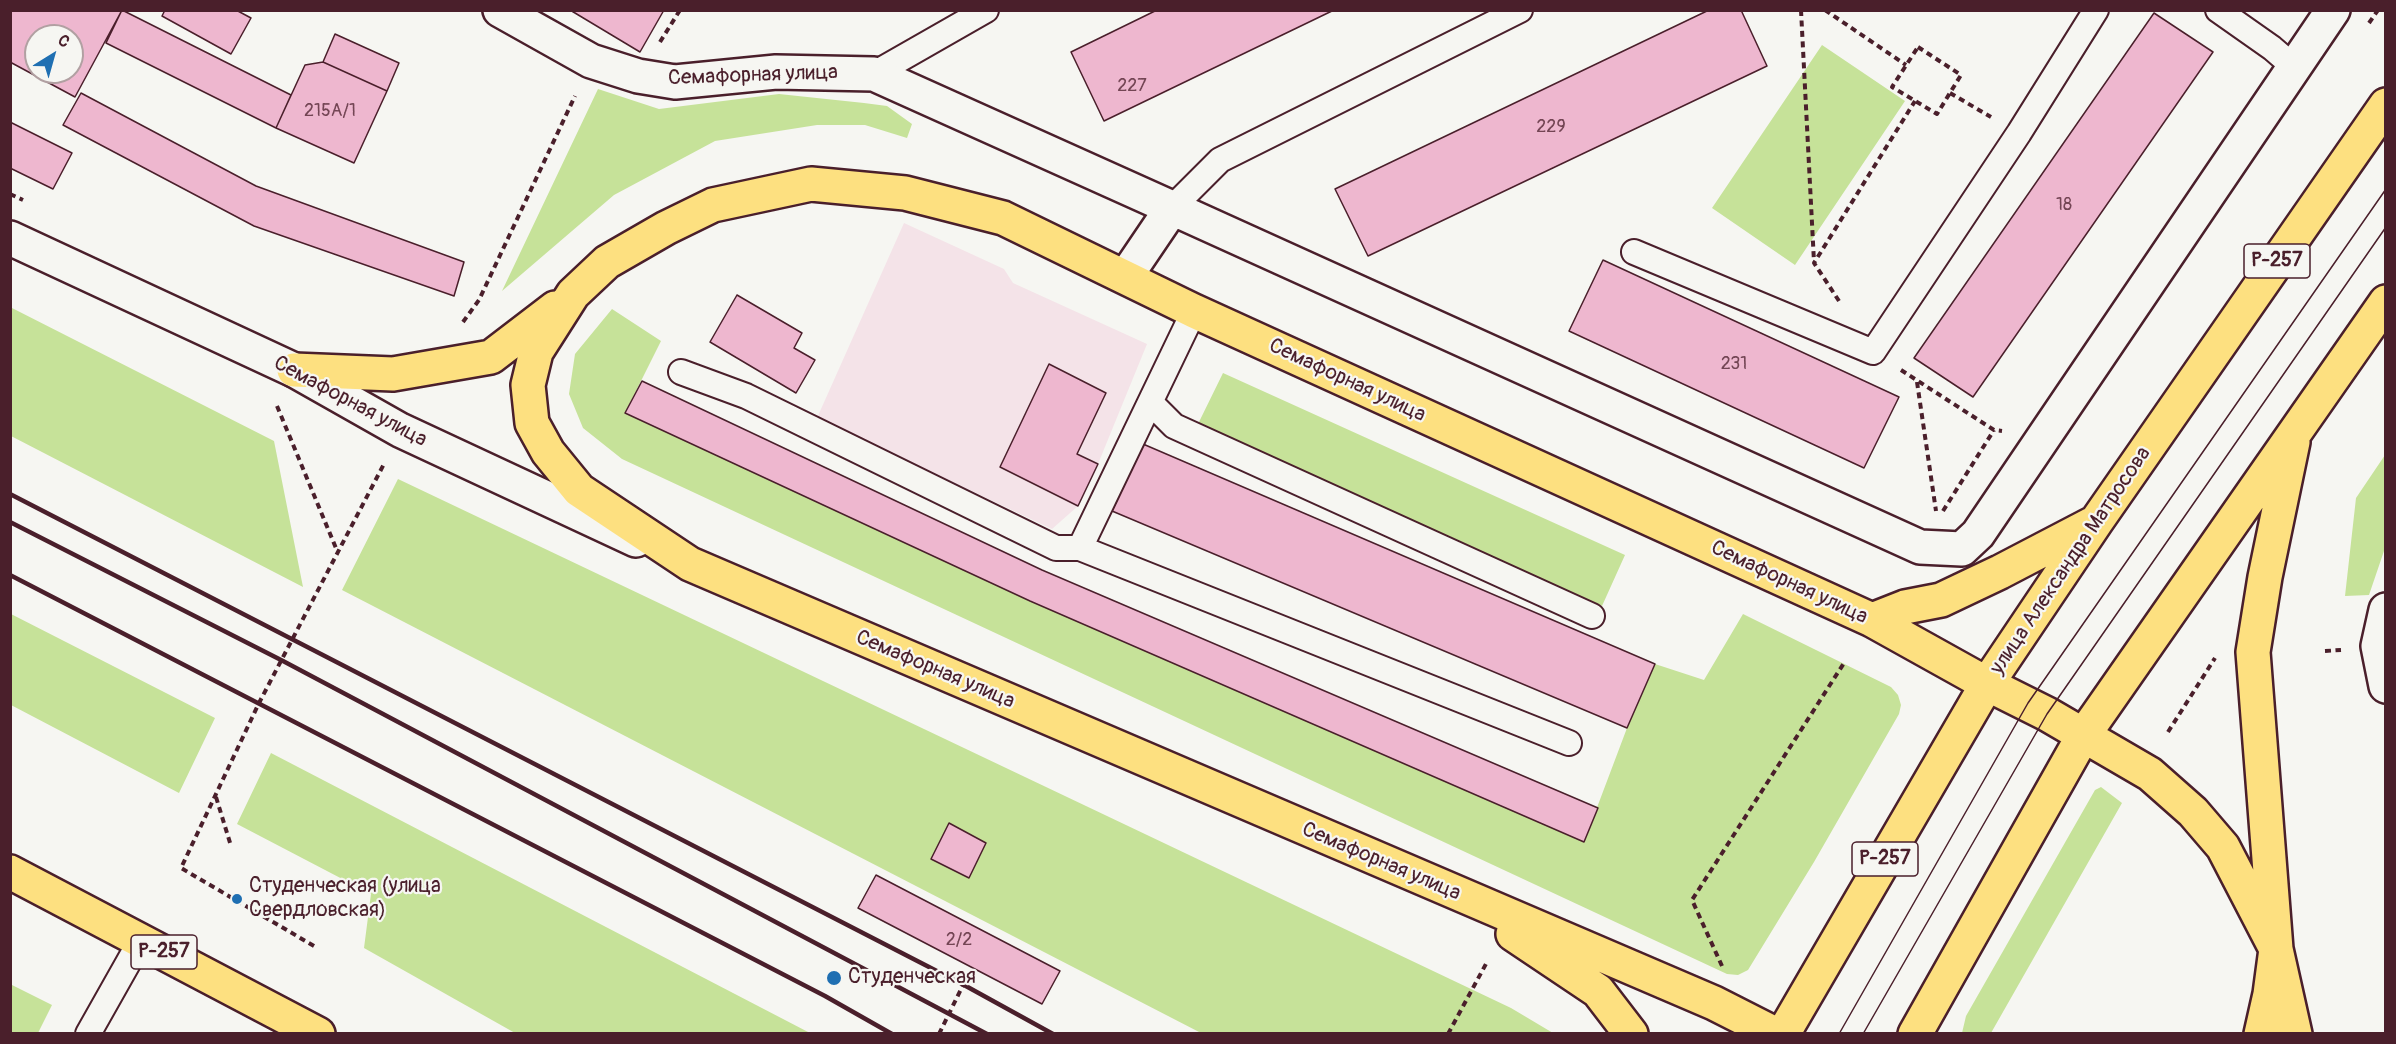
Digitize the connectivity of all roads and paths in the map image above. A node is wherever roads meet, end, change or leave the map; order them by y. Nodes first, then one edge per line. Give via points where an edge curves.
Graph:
1 (500, 10) edge
2 (986, 10) edge
3 (1520, 10) edge
4 (1801, 10) edge
5 (1825, 10) edge
6 (2096, 10) edge
7 (2218, 10) edge
8 (2333, 10) edge
9 (591, 61) junction
10 (1906, 65) junction
11 (2294, 67) junction
12 (874, 74) junction
13 (1950, 93) junction
14 (1915, 101) junction
15 (2385, 105) edge
16 (2019, 133) junction
17 (10, 194) edge
18 (32, 204) dead end
19 (1172, 208) junction
20 (10, 238) edge
21 (1634, 252) dead end
22 (1814, 263) junction
23 (1126, 276) junction
24 (573, 294) junction
25 (2385, 302) edge
26 (1840, 303) dead end
27 (1194, 311) junction
28 (458, 328) dead end
29 (1873, 352) junction
30 (294, 370) junction
31 (681, 372) dead end
32 (1917, 381) junction
33 (1151, 403) junction
34 (277, 406) dead end
35 (2296, 429) junction
36 (1994, 430) junction
37 (2006, 432) dead end
38 (388, 458) dead end
39 (2096, 522) junction
40 (1080, 548) junction
41 (339, 554) junction
42 (690, 564) junction
43 (2385, 610) edge
44 (1592, 616) dead end
45 (1872, 620) junction
46 (2217, 655) dead end
47 (1844, 663) dead end
48 (1987, 684) junction
49 (2385, 686) edge
50 (2168, 732) dead end
51 (2083, 736) junction
52 (1569, 743) dead end
53 (216, 797) junction
54 (231, 846) dead end
55 (10, 872) edge
56 (1449, 891) junction
57 (141, 940) junction
58 (314, 946) dead end
59 (2276, 949) junction
60 (1487, 962) dead end
61 (970, 971) dead end
62 (1726, 974) dead end
63 (88, 1034) edge
64 (318, 1034) edge
65 (939, 1034) edge
66 (1448, 1034) edge
67 (1631, 1034) edge
68 (1775, 1034) edge
69 (1783, 1034) edge
70 (1916, 1034) edge
71 (2261, 1034) edge
72 (2295, 1034) edge

1 - 9 street, Семафорная улица
2 - 12 lane
3 - 19 lane via 1220,160
4 - 22 path
5 - 10 path
6 - 16 lane
7 - 11 lane
8 - 11 street, Семафорная улица
9 - 12 street, Семафорная улица via 675,82 776,72
9 - 28 path via 479,300
10 - 13 path via 1918,47 1961,75
10 - 14 path via 1892,87
11 - 19 street, Семафорная улица via 1978,534 1962,549 1920,547
12 - 19 street, Семафорная улица
13 - 14 path via 1937,114
13 - 16 path
14 - 22 path
15 - 39 highway, улица Александра Матросова / Р-257
16 - 29 lane
17 - 18 path
19 - 23 street
20 - 30 street, Семафорная улица
21 - 29 lane
22 - 26 path
23 - 24 highway, Семафорная улица via 1003,218 905,193 811,184 713,206 607,262
23 - 27 highway, Семафорная улица
24 - 30 highway via 491,357 393,374
24 - 42 highway, Семафорная улица via 536,352 528,385 532,423 548,452 579,490
25 - 35 highway
27 - 33 lane
27 - 45 highway, Семафорная улица
29 - 32 path
30 - 42 street, Семафорная улица via 400,430
31 - 40 lane via 746,396 1056,548
32 - 36 path
32 - 36 path via 1937,520
33 - 40 lane
33 - 44 lane via 1174,426
34 - 41 path
35 - 51 highway
35 - 59 highway via 2253,652
36 - 37 path
38 - 41 path
39 - 45 highway via 1941,600 1905,607
39 - 48 highway, улица Александра Матросова / Р-257
40 - 52 lane
41 - 53 path via 259,703
42 - 56 highway, Семафорная улица
43 - 49 street via 2378,646
45 - 48 highway, Семафорная улица
46 - 50 path
47 - 62 path via 1692,900
48 - 51 highway, Семафорная улица
48 - 69 highway, улица Александра Матросова / Р-257
51 - 59 highway, Семафорная улица via 2150,774 2193,812 2223,847
51 - 70 highway
53 - 54 path
53 - 58 path via 182,868
55 - 57 highway, Р-257
56 - 67 highway via 1598,991
56 - 68 highway, Семафорная улица via 1714,1003
57 - 63 lane
57 - 64 highway, Р-257
59 - 71 highway
59 - 72 highway, Семафорная улица
60 - 66 path
61 - 65 path

